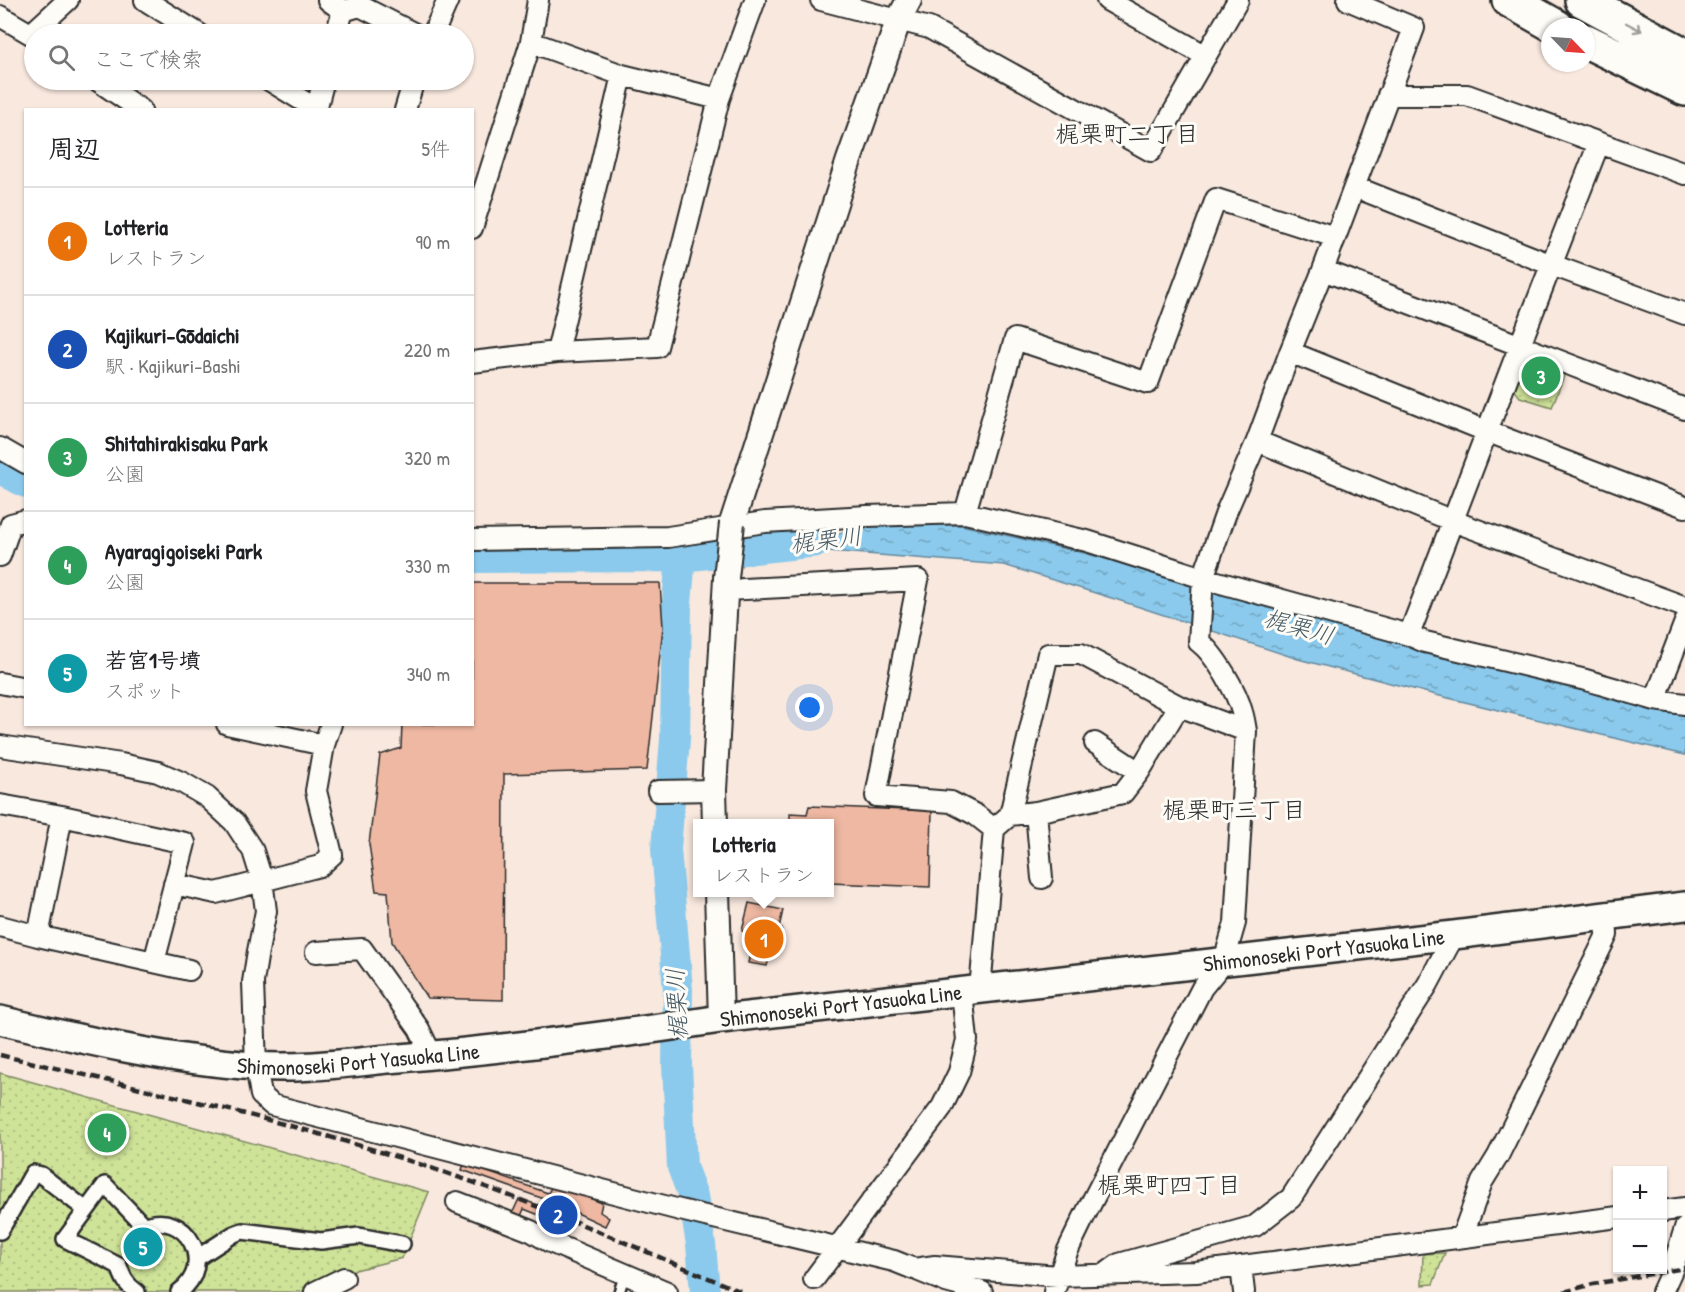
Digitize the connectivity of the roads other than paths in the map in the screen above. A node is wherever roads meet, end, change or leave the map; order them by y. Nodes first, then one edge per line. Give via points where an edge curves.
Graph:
1 (68, 0) edge
2 (144, 0) edge
3 (448, 0) edge
4 (538, 0) edge
5 (754, 0) edge
6 (821, 0) edge
7 (1107, 0) edge
8 (1238, 0) edge
9 (1348, 0) edge
10 (1509, 0) edge
11 (1582, 0) edge
12 (335, 5) edge
13 (904, 10) edge
14 (0, 16) edge
15 (1541, 18) edge
16 (44, 24) edge
17 (183, 24) edge
18 (336, 24) edge
19 (395, 24) edge
20 (437, 24) edge
21 (24, 30) edge
22 (531, 42) junction
23 (1595, 45) edge
24 (1685, 55) edge
25 (1206, 56) junction
26 (622, 75) junction
27 (1685, 89) edge
28 (112, 90) edge
29 (285, 90) edge
30 (321, 90) edge
31 (411, 90) edge
32 (1388, 95) junction
33 (719, 99) junction
34 (138, 108) edge
35 (314, 108) edge
36 (316, 108) edge
37 (406, 108) edge
38 (1599, 143) junction
39 (1685, 174) edge
40 (1355, 187) junction
41 (474, 222) edge
42 (1335, 237) junction
43 (1552, 265) junction
44 (1323, 270) junction
45 (1685, 314) edge
46 (1520, 345) junction
47 (557, 352) junction
48 (1290, 352) junction
49 (474, 362) edge
50 (1685, 409) edge
51 (1486, 431) junction
52 (1257, 441) junction
53 (0, 448) edge
54 (24, 462) edge
55 (1685, 507) edge
56 (965, 513) junction
57 (24, 521) edge
58 (1453, 521) junction
59 (474, 540) edge
60 (0, 556) edge
61 (1203, 578) junction
62 (725, 584) junction
63 (1685, 607) edge
64 (1685, 622) edge
65 (1409, 635) junction
66 (0, 683) edge
67 (24, 688) edge
68 (1655, 700) junction
69 (1685, 704) edge
70 (1179, 706) junction
71 (236, 726) edge
72 (330, 726) edge
73 (1246, 731) junction
74 (1095, 743) dead end
75 (324, 745) junction
76 (0, 746) edge
77 (1139, 772) junction
78 (714, 790) junction
79 (658, 791) dead end
80 (0, 805) edge
81 (1035, 812) junction
82 (1010, 815) junction
83 (62, 816) junction
84 (715, 819) edge
85 (994, 830) junction
86 (1042, 878) dead end
87 (262, 880) junction
88 (174, 884) junction
89 (717, 897) edge
90 (1685, 906) edge
91 (1606, 916) junction
92 (0, 926) edge
93 (1454, 935) junction
94 (38, 936) junction
95 (316, 952) dead end
96 (1224, 961) junction
97 (154, 962) junction
98 (189, 970) dead end
99 (971, 991) junction
100 (721, 1019) junction
101 (0, 1020) edge
102 (432, 1056) junction
103 (256, 1066) junction
104 (457, 1202) dead end
105 (1685, 1208) edge
106 (86, 1209) junction
107 (1667, 1210) edge
108 (1613, 1218) edge
109 (1685, 1228) edge
110 (0, 1231) edge
111 (1462, 1237) junction
112 (402, 1244) dead end
113 (837, 1248) junction
114 (197, 1258) junction
115 (1241, 1266) junction
116 (914, 1269) junction
117 (1103, 1275) junction
118 (345, 1278) dead end
119 (814, 1279) dead end
120 (622, 1283) edge
121 (1056, 1284) edge
122 (660, 1291) edge
123 (137, 1292) edge
124 (179, 1292) edge
125 (315, 1292) edge
126 (982, 1292) edge
127 (1244, 1292) edge
128 (1662, 1292) edge

1 - 16 street
2 - 17 street
3 - 20 street
4 - 22 street
5 - 33 street
6 - 13 street
7 - 25 street
8 - 25 street
9 - 32 street via 1414,28
10 - 15 highway
11 -> 24 highway
12 - 18 street
12 - 19 street via 360,6
13 - 25 street via 929,28 1151,151
13 - 62 street, bridge via 849,160 732,523
14 - 21 street
22 - 26 street
22 - 41 street
23 - 27 highway
26 - 33 street
26 - 47 street
28 - 34 street
29 - 35 street
30 - 36 street
31 - 37 street
32 - 38 street via 1467,95
32 - 40 street
33 - 47 street via 657,347
38 - 39 street
38 - 43 street
40 - 42 street
40 - 43 street
42 - 44 street
42 - 56 street via 1216,199 1148,383 1015,339
43 - 45 street
43 - 46 street
44 - 46 street
44 - 48 street
46 - 50 street
46 - 51 street
47 - 49 street
48 - 51 street
48 - 52 street
51 - 55 street
51 - 58 street
52 - 58 street
52 - 61 street
53 - 54 street
56 - 59 street via 765,522 668,537
56 - 61 street via 1087,541
57 - 60 street via 11,524
58 - 63 street
58 - 65 street
61 - 65 street
61 - 73 street via 1199,642 1208,649 1236,696
62 - 78 street
62 - 85 street via 918,580 876,796 951,802
64 - 68 street
65 - 68 street
66 - 67 street
68 - 69 street
70 - 73 street
70 - 77 street
70 - 82 street via 1081,654 1048,654
71 - 75 street
72 - 75 street
73 - 96 street via 1235,923
74 - 77 street
75 - 87 street via 316,791 332,855 320,866
76 - 87 street via 121,764 158,772 183,783 207,797 234,822 253,851
77 - 81 street via 1123,792
78 - 79 street
78 - 84 street
80 - 83 street
81 - 82 street
81 - 86 street
82 - 85 street
83 - 88 street via 185,843
83 - 94 street
85 - 99 street
87 - 88 street via 216,893
87 - 103 street via 266,911 253,982
88 - 97 street
89 - 100 street
90 - 91 main road, Shimonoseki Port Yasuoka Line
91 - 93 main road, Shimonoseki Port Yasuoka Line
91 - 111 street via 1607,935 1482,1182
92 - 94 street
93 - 96 main road, Shimonoseki Port Yasuoka Line
93 - 117 street via 1428,984 1291,1198 1255,1226 1119,1264
94 - 97 street
95 - 102 street via 362,949 419,1029
96 - 99 main road, Shimonoseki Port Yasuoka Line
96 - 121 street via 1202,988 1084,1217
97 - 98 street
99 - 100 main road, Shimonoseki Port Yasuoka Line
99 - 113 street via 967,1040 959,1072 942,1107
100 - 102 main road, Shimonoseki Port Yasuoka Line
101 - 103 main road, Shimonoseki Port Yasuoka Line via 171,1056
102 - 103 main road, Shimonoseki Port Yasuoka Line via 317,1066
103 - 113 street via 261,1095 272,1105
104 - 120 street via 531,1231
105 - 107 street
106 - 110 street via 41,1174 33,1173
106 - 114 street via 105,1185 144,1226 168,1223 184,1233
106 - 123 street via 65,1239 119,1266 125,1282
108 - 111 street
109 - 128 street
111 - 115 street
112 - 114 street via 359,1236 321,1241 242,1231
113 - 116 street
113 - 119 street
114 - 124 street via 192,1280
115 - 117 street via 1196,1272
115 - 127 street
116 - 121 street via 935,1266
116 - 126 street
117 - 121 street
118 - 125 street
120 - 122 street

